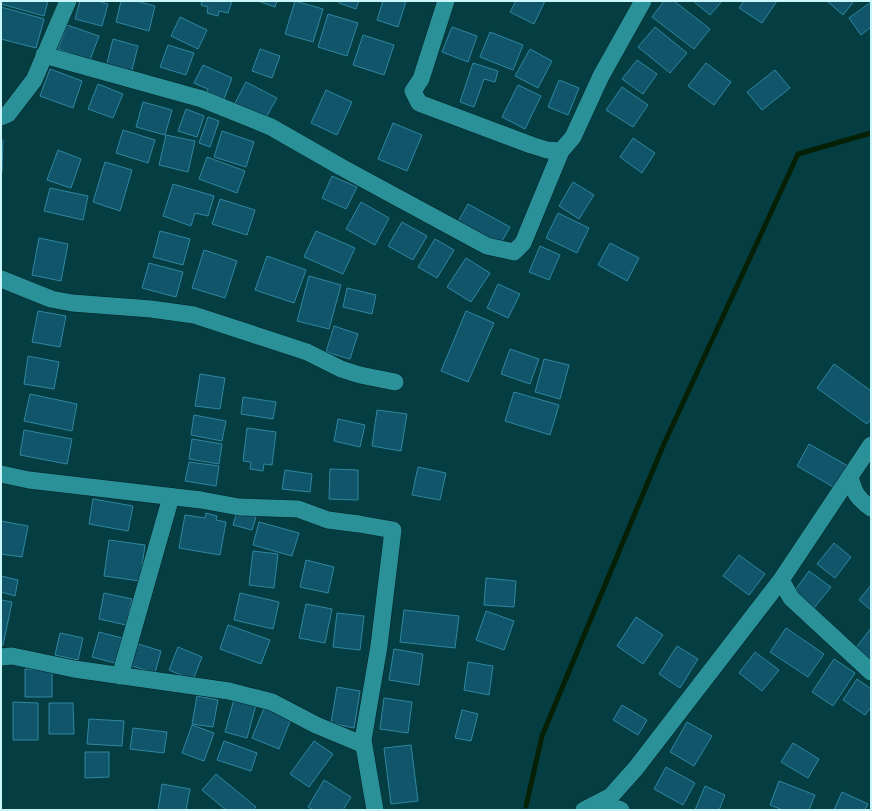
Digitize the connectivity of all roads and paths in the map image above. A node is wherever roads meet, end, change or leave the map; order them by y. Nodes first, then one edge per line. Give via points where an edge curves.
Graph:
1 (68, 1) edge
2 (446, 1) edge
3 (643, 1) edge
4 (44, 55) junction
5 (1, 117) edge
6 (561, 151) junction
7 (1, 279) edge
8 (395, 382) dead end
9 (871, 445) edge
10 (1, 474) edge
11 (850, 476) junction
12 (171, 497) junction
13 (871, 508) edge
14 (781, 580) junction
15 (1, 657) edge
16 (871, 672) edge
17 (120, 676) junction
18 (364, 745) junction
19 (600, 802) junction
20 (375, 810) edge
21 (584, 810) edge
22 (621, 810) edge

1 - 4 street
2 - 6 street via 421,78 413,91 419,103 531,145
3 - 6 street via 602,76 573,137
4 - 5 street via 34,80 8,114
4 - 6 street via 202,99 271,127 341,168 487,246 514,252 523,244
7 - 8 street via 51,299 72,303 194,315 307,352 353,373
9 - 11 street
10 - 12 street via 29,480
11 - 13 street via 856,496
11 - 14 street
12 - 17 street
12 - 18 street via 239,507 298,509 328,520 393,530
14 - 16 street via 791,598
14 - 19 street via 636,768 611,796
15 - 17 street via 12,656
17 - 18 street via 229,690 272,702 316,725
18 - 20 street
19 - 21 street
19 - 22 street

